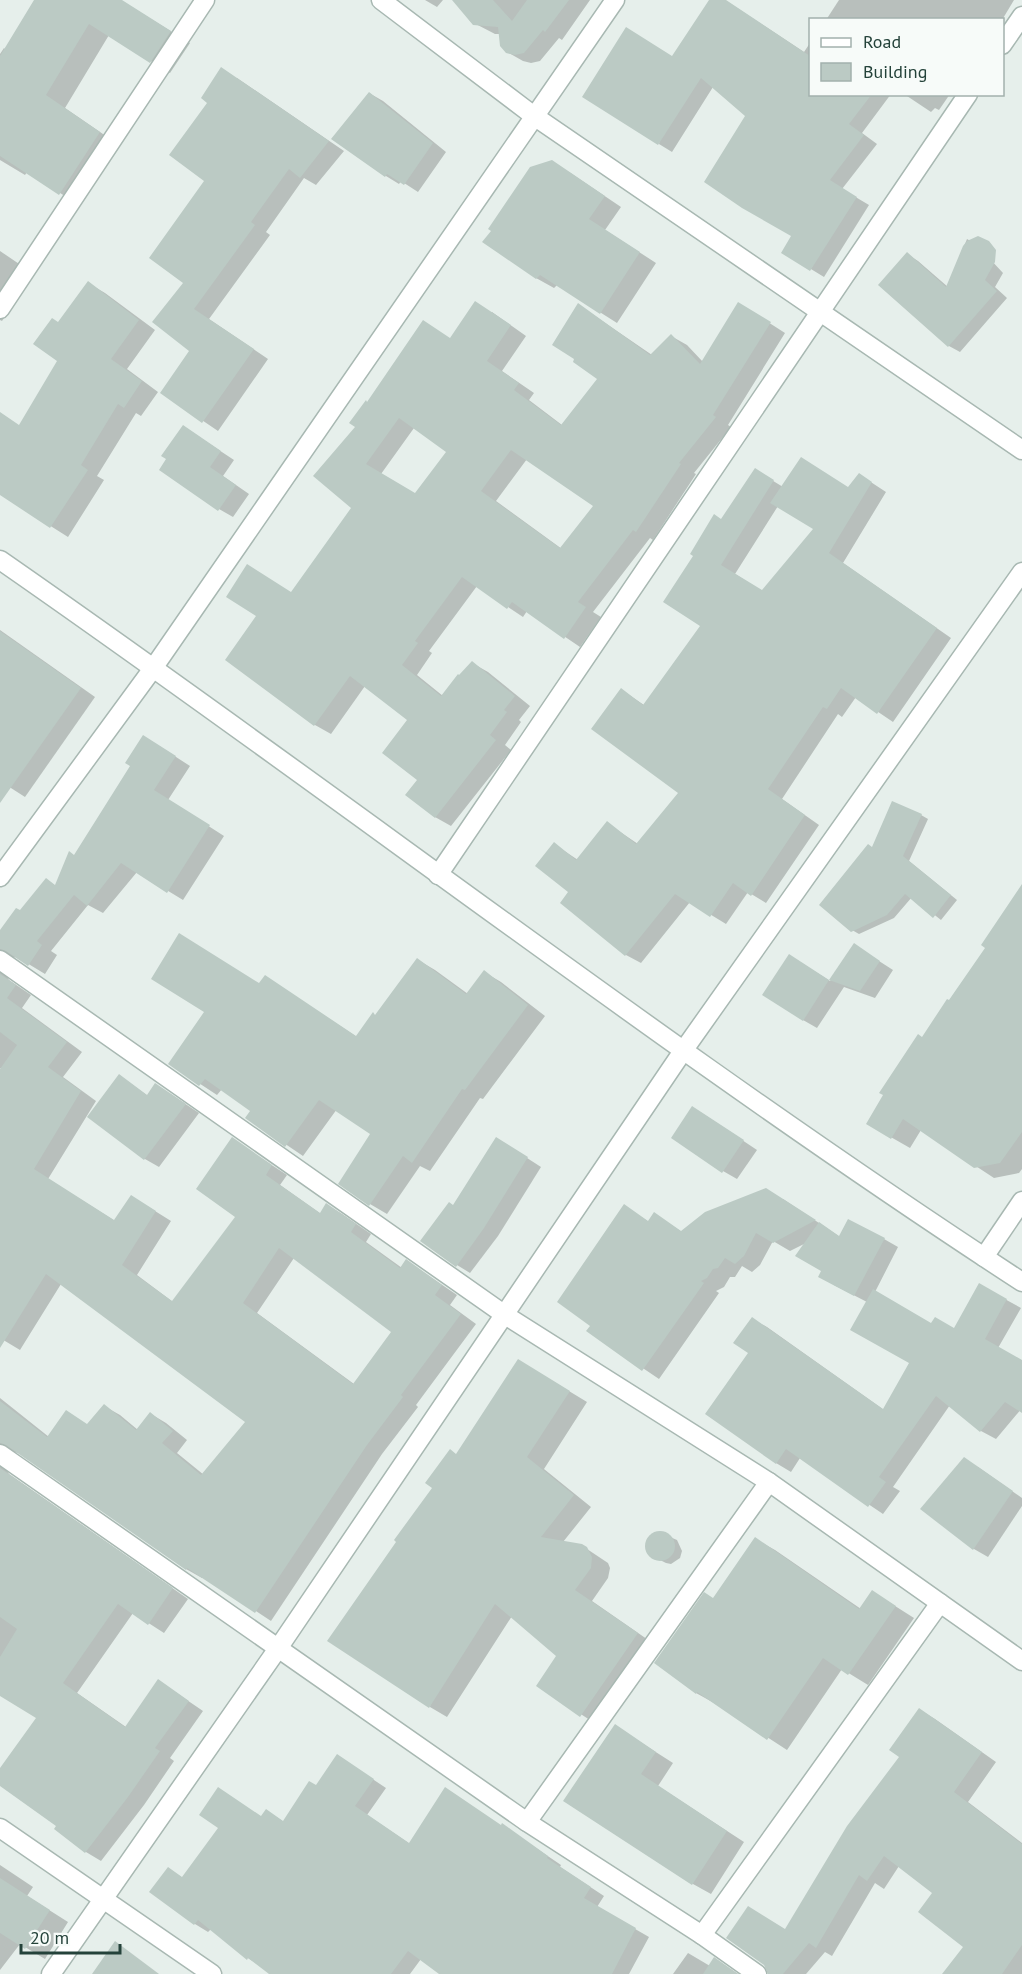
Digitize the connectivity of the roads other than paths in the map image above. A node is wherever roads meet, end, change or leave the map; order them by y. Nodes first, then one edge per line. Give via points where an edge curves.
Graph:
1 (205, 0) edge
2 (381, 0) edge
3 (615, 0) edge
4 (1022, 16) edge
5 (1004, 42) edge
6 (968, 96) edge
7 (534, 116) junction
8 (0, 309) edge
9 (820, 313) junction
10 (1022, 450) edge
11 (0, 560) edge
12 (1022, 572) edge
13 (154, 667) junction
14 (438, 875) junction
15 (0, 877) edge
16 (0, 960) edge
17 (683, 1051) junction
18 (1022, 1201) edge
19 (984, 1257) junction
20 (1022, 1282) edge
21 (505, 1315) junction
22 (0, 1454) edge
23 (769, 1482) junction
24 (940, 1604) junction
25 (279, 1647) junction
26 (1022, 1661) edge
27 (527, 1822) junction
28 (0, 1828) edge
29 (104, 1900) junction
30 (702, 1935) junction
31 (51, 1974) edge
32 (212, 1974) edge
33 (757, 1974) edge

1 - 8 street
2 - 7 street
3 - 7 street
4 - 5 street
6 - 9 street
7 - 9 street
7 - 13 street
9 - 10 street
9 - 14 street
11 - 13 street
12 - 17 street
13 - 14 street
13 - 15 street
14 - 17 street
16 - 21 street
17 - 19 street
17 - 21 street
18 - 19 street
19 - 20 street
21 - 23 street
21 - 25 street
22 - 25 street
23 - 24 street
23 - 27 street
24 - 26 street
24 - 30 street
25 - 27 street
25 - 29 street
27 - 30 street
28 - 29 street
29 - 31 street
29 - 32 street
30 - 33 street

